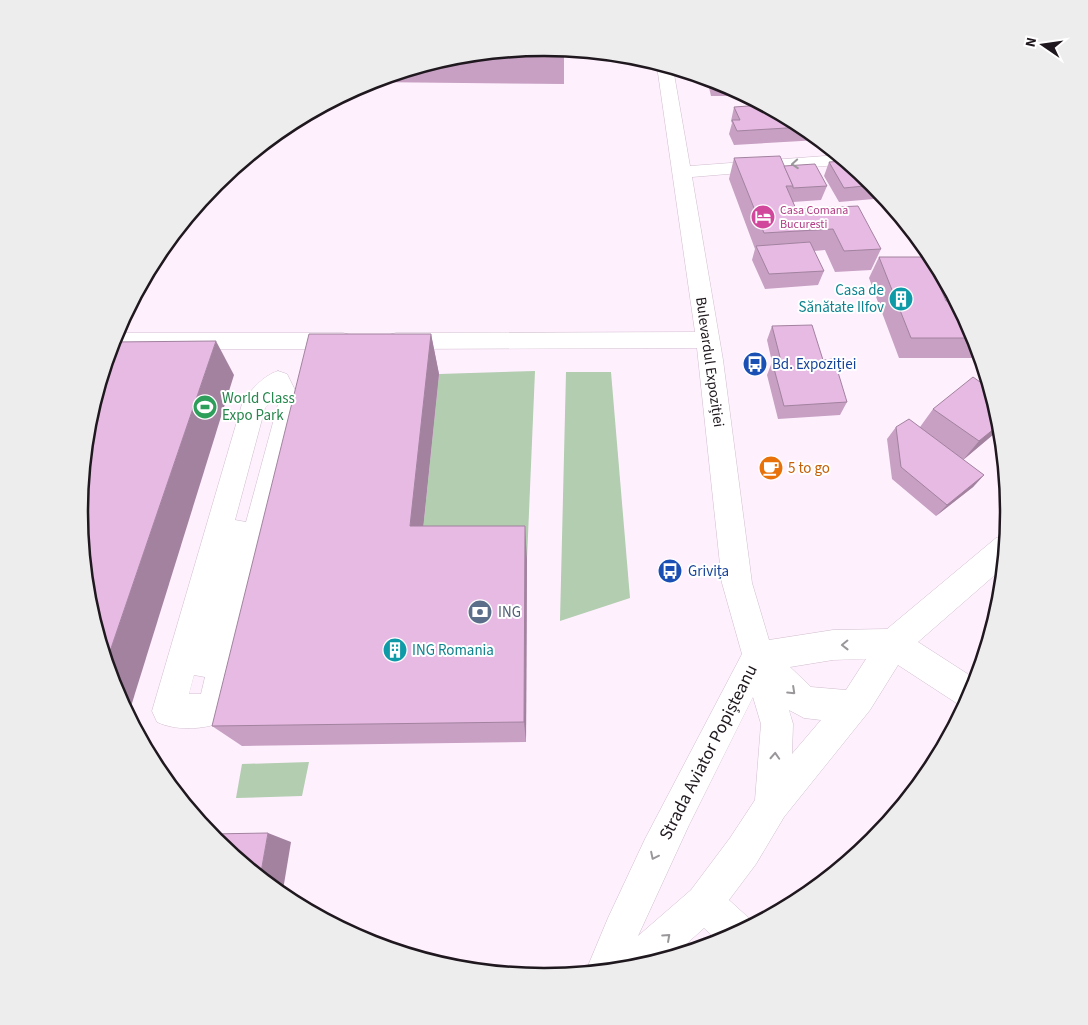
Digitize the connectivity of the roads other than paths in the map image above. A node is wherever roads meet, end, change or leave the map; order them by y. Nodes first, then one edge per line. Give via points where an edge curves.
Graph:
1 (666, 73) edge
2 (834, 161) edge
3 (682, 172) junction
4 (707, 340) junction
5 (121, 341) edge
6 (288, 341) junction
7 (278, 380) junction
8 (998, 554) edge
9 (893, 644) junction
10 (757, 657) junction
11 (203, 662) dead end
12 (965, 689) edge
13 (853, 707) junction
14 (772, 805) junction
15 (704, 903) junction
16 (732, 928) edge
17 (643, 958) edge
18 (607, 964) edge

1 - 3 street, Bulevardul Expoziției
2 -> 3 street
3 - 4 street, Bulevardul Expoziției
4 - 6 street
4 - 10 street, Bulevardul Expoziției via 737,583
5 - 6 street
6 - 7 street
7 - 7 street via 254,404 168,711 213,710 290,404
7 - 11 street
8 - 9 street
9 -> 10 street, Strada Aviator Popișteanu via 833,645
9 - 12 street
9 - 13 street
10 -> 13 street via 804,702
14 -> 10 street, Bulevardul Expoziției via 777,724
10 -> 18 street, Strada Aviator Popișteanu via 642,880
13 - 14 street
14 - 15 street
15 - 16 street
17 -> 15 street

